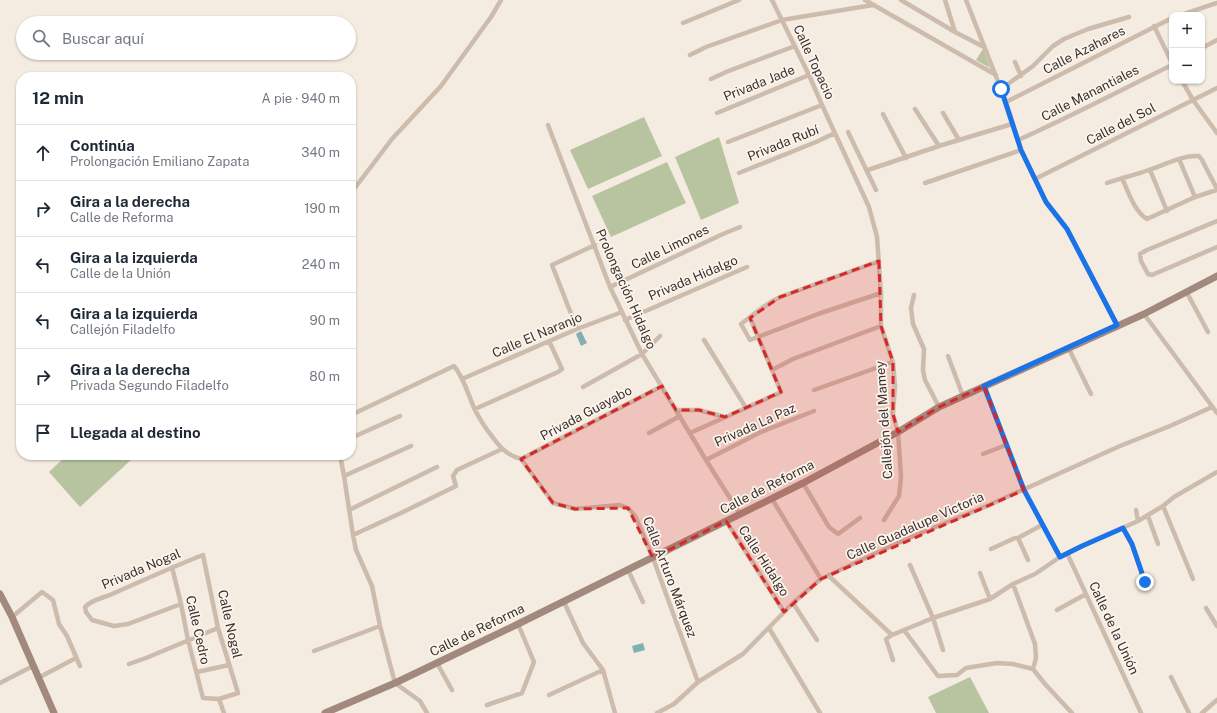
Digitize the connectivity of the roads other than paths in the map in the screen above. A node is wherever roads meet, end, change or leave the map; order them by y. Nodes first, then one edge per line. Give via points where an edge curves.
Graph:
1 (501, 0) edge
2 (739, 0) edge
3 (772, 0) edge
4 (865, 0) edge
5 (901, 0) edge
6 (945, 0) edge
7 (966, 0) edge
8 (1217, 3) edge
9 (873, 5) junction
10 (1190, 12) edge
11 (1129, 17) dead end
12 (1169, 19) edge
13 (782, 20) junction
14 (683, 23) dead end
15 (1154, 26) junction
16 (955, 32) junction
17 (1217, 40) edge
18 (795, 46) junction
19 (1205, 46) edge
20 (984, 47) junction
21 (690, 55) dead end
22 (1169, 58) edge
23 (1015, 62) dead end
24 (1169, 66) edge
25 (809, 75) junction
26 (996, 75) junction
27 (1021, 76) junction
28 (711, 79) dead end
29 (1184, 84) edge
30 (1217, 88) edge
31 (1001, 89) junction
32 (1192, 100) junction
33 (1006, 102) junction
34 (822, 105) junction
35 (914, 109) dead end
36 (717, 112) dead end
37 (943, 113) dead end
38 (883, 114) dead end
39 (1217, 120) edge
40 (1012, 124) junction
41 (1212, 124) junction
42 (548, 126) dead end
43 (848, 132) dead end
44 (1217, 132) edge
45 (835, 133) junction
46 (959, 140) junction
47 (1018, 140) junction
48 (728, 142) dead end
49 (939, 146) junction
50 (1021, 150) junction
51 (906, 158) junction
52 (1179, 158) junction
53 (868, 170) junction
54 (1150, 170) junction
55 (739, 172) dead end
56 (1122, 178) junction
57 (1035, 179) junction
58 (925, 183) dead end
59 (1107, 183) dead end
60 (356, 186) edge
61 (1217, 189) edge
62 (876, 190) dead end
63 (1195, 197) junction
64 (1167, 211) junction
65 (1217, 221) edge
66 (740, 227) dead end
67 (595, 245) junction
68 (1217, 247) edge
69 (879, 261) junction
70 (747, 267) dead end
71 (1217, 276) edge
72 (610, 287) junction
73 (1187, 292) junction
74 (881, 293) junction
75 (914, 295) dead end
76 (622, 312) junction
77 (1144, 314) junction
78 (750, 318) junction
79 (625, 320) junction
80 (1117, 325) junction
81 (881, 326) junction
82 (578, 328) junction
83 (1208, 332) dead end
84 (660, 336) dead end
85 (758, 338) junction
86 (704, 340) dead end
87 (549, 341) junction
88 (1068, 347) junction
89 (642, 354) junction
90 (948, 356) dead end
91 (893, 362) junction
92 (772, 370) junction
93 (462, 379) junction
94 (662, 386) junction
95 (984, 386) junction
96 (583, 387) dead end
97 (814, 390) dead end
98 (1090, 394) dead end
99 (963, 396) junction
100 (939, 407) junction
101 (1212, 407) junction
102 (746, 408) junction
103 (475, 409) junction
104 (676, 410) junction
105 (814, 411) dead end
106 (356, 413) edge
107 (1217, 413) edge
108 (400, 416) dead end
109 (680, 416) junction
110 (724, 418) junction
111 (898, 432) junction
112 (649, 433) dead end
113 (690, 433) junction
114 (356, 436) edge
115 (1006, 445) junction
116 (410, 446) dead end
117 (502, 449) junction
118 (983, 454) dead end
119 (521, 459) junction
120 (341, 460) edge
121 (706, 460) junction
122 (437, 467) dead end
123 (1217, 472) edge
124 (344, 476) junction
125 (803, 483) junction
126 (1024, 490) junction
127 (772, 499) junction
128 (1163, 506) junction
129 (349, 510) junction
130 (1136, 510) dead end
131 (740, 514) junction
132 (1148, 516) junction
133 (860, 518) dead end
134 (884, 520) dead end
135 (726, 521) junction
136 (1138, 521) junction
137 (1042, 525) junction
138 (1123, 528) junction
139 (353, 535) junction
140 (1018, 538) junction
141 (1158, 544) dead end
142 (991, 549) dead end
143 (1067, 553) junction
144 (1060, 557) junction
145 (653, 558) junction
146 (204, 559) joint
147 (1028, 560) dead end
148 (910, 565) dead end
149 (172, 567) junction
150 (628, 570) junction
151 (980, 573) dead end
152 (829, 576) junction
153 (821, 579) junction
154 (1193, 579) dead end
155 (1145, 582) dead end
156 (1013, 584) junction
157 (0, 594) edge
158 (1086, 594) junction
159 (990, 599) junction
160 (564, 602) junction
161 (643, 602) dead end
162 (793, 603) junction
163 (181, 604) junction
164 (1206, 608) dead end
165 (1057, 610) dead end
166 (784, 612) junction
167 (12, 617) junction
168 (933, 618) junction
169 (518, 624) junction
170 (380, 626) junction
171 (1217, 626) edge
172 (218, 628) junction
173 (769, 628) junction
174 (904, 630) junction
175 (892, 635) junction
176 (188, 640) junction
177 (818, 640) dead end
178 (943, 650) dead end
179 (314, 651) dead end
180 (76, 658) junction
181 (893, 660) dead end
182 (437, 663) junction
183 (129, 664) dead end
184 (229, 665) junction
185 (33, 666) junction
186 (80, 666) dead end
187 (1033, 669) junction
188 (603, 670) junction
189 (196, 672) junction
190 (1171, 677) dead end
191 (38, 678) junction
192 (698, 682) junction
193 (0, 683) edge
194 (395, 683) junction
195 (452, 690) dead end
196 (549, 695) dead end
197 (219, 699) junction
198 (1217, 700) edge
199 (487, 705) dead end
200 (54, 713) edge
201 (224, 713) edge
202 (325, 713) edge
203 (427, 713) edge
204 (615, 713) edge
205 (657, 713) edge
206 (820, 713) edge
207 (1072, 713) edge
208 (1140, 713) edge
209 (1189, 713) edge
210 (1202, 713) edge

1 - 60 street via 441,86 392,139
2 - 14 street
3 - 13 street, Calle Topacio
4 - 9 street
5 - 16 street
6 - 16 street
7 - 20 street
8 - 10 street
9 - 13 street
9 - 26 street
11 - 27 street via 1064,39
12 - 15 street, Calle Azahares
13 - 18 street, Calle Topacio
13 - 21 street
15 - 22 street
15 - 33 street, Calle Azahares
16 - 20 street
17 - 19 street
18 - 25 street, Calle Topacio
18 - 28 street
20 - 26 street
23 - 27 street
24 - 47 street, Calle Manantiales
25 - 34 street, Calle Topacio
25 - 36 street, Privada Jade
26 - 31 street
27 - 31 street
29 - 32 street
30 - 32 street, Calle del Sol
31 - 33 street
32 - 41 street
32 - 57 street, Calle del Sol
33 - 40 street
34 - 45 street, Calle Topacio
34 - 48 street
35 - 49 street
37 - 46 street
38 - 51 street
39 - 41 street
40 - 46 street
40 - 47 street
41 - 44 street
42 - 67 street, Prolongación Hidalgo
43 - 53 street
45 - 55 street, Privada Rubí
45 - 69 street, Callejón del Mamey via 869,207 877,237
46 - 49 street
47 - 50 street
49 - 51 street
50 - 57 street
50 - 58 street
51 - 53 street
52 - 54 street
52 - 61 street via 1199,156
52 - 63 street
53 - 62 street
54 - 56 street
54 - 64 street
56 - 59 street
56 - 64 street via 1139,213 1147,219
57 - 80 street via 1046,202 1067,229
61 - 63 street
63 - 64 street
65 - 68 street via 1140,254 1148,274 1152,275
66 - 72 street, Calle Limones
67 - 72 street, Prolongación Hidalgo
67 - 82 street via 552,265
69 - 74 street, Callejón del Mamey
69 - 78 street via 780,297 766,304
70 - 79 street, Privada Hidalgo
71 - 73 main road, Calle de Reforma
72 - 76 street, Prolongación Hidalgo
73 - 77 main road, Calle de Reforma
73 - 83 street
74 - 81 street, Callejón del Mamey
74 - 85 street
75 - 100 street via 911,308 913,324 924,349 925,380
76 - 79 street, Prolongación Hidalgo
76 - 82 street, Calle El Naranjo
77 - 80 main road, Calle de Reforma
77 - 101 street
78 - 85 street
78 - 85 street via 741,324 750,340
79 - 89 street, Prolongación Hidalgo
80 - 88 main road, Calle de Reforma
81 - 91 street, Callejón del Mamey
81 - 92 street via 793,359
82 - 87 street, Calle El Naranjo
84 - 89 street
85 - 92 street
86 - 102 street
87 - 93 street, Calle El Naranjo
87 - 103 street via 562,369
88 - 95 main road, Calle de Reforma
88 - 98 street
89 - 94 street, Prolongación Hidalgo
89 - 96 street
90 - 99 street
91 - 97 street
91 - 111 street, Callejón del Mamey via 893,414
92 - 102 street via 781,392
93 - 103 street, Calle Arturo Márquez
93 - 106 street, Calle Arturo Márquez via 454,366
94 - 104 street, Prolongación Hidalgo
94 - 119 street, Privada Guayabo
95 - 99 main road, Calle de Reforma
95 - 115 street
99 - 100 main road, Calle de Reforma
100 - 111 main road, Calle de Reforma
101 - 107 street
101 - 126 street, Calle Guadalupe Victoria
102 - 110 street
103 - 117 street, Calle Arturo Márquez via 486,429
104 - 109 street, Prolongación Hidalgo
104 - 110 street via 700,410
105 - 121 street, Privada La Paz via 761,432
108 - 114 street
109 - 112 street
109 - 113 street, Prolongación Hidalgo
110 - 113 street
111 - 125 main road, Calle de Reforma
111 - 134 street, Callejón del Mamey via 901,476 899,496
113 - 121 street, Prolongación Hidalgo
115 - 118 street
115 - 126 street
116 - 124 street
117 - 119 street, Calle Arturo Márquez
117 - 139 street via 457,470 453,476 456,486
119 - 145 street, Calle Arturo Márquez via 553,503 575,509 620,505 628,508 635,516
120 - 124 street
121 - 131 street, Prolongación Hidalgo
122 - 129 street
123 - 128 street
124 - 129 street
125 - 127 main road, Calle de Reforma
125 - 133 street via 829,527 838,534
126 - 137 street
126 - 152 street, Calle Guadalupe Victoria via 910,538
127 - 131 main road, Calle de Reforma
127 - 153 street
128 - 132 street
128 - 154 street
129 - 139 street
130 - 136 street
131 - 135 main road, Calle de Reforma
132 - 136 street
132 - 141 street
135 - 145 main road, Calle de Reforma
135 - 166 street, Calle Hidalgo
136 - 138 street
137 - 140 street
137 - 144 street
138 - 143 street
138 - 155 street via 1132,544
139 - 170 street via 356,550 372,586
140 - 142 street
140 - 147 street
143 - 144 street
143 - 158 street, Calle de la Unión
144 - 156 street via 1035,574
145 - 150 main road, Calle de Reforma
145 - 192 street, Calle Arturo Márquez
146 - 149 street, Privada Nogal via 202,555
146 - 172 street, Calle Nogal
148 - 168 street
149 - 163 street, Calle Cedro
149 - 163 street, Privada Nogal via 88,603 85,607 86,612 92,620 114,626 128,624
150 - 160 main road, Calle de Reforma
150 - 161 street
151 - 159 street
152 - 153 street, Calle Guadalupe Victoria
152 - 175 street
153 - 162 street, Calle Guadalupe Victoria
156 - 159 street
156 - 187 street via 1035,644 1036,658
157 - 167 main road
158 - 165 street
158 - 208 street, Calle de la Unión
159 - 168 street
160 - 169 main road, Calle de Reforma
160 - 188 street via 583,643
162 - 166 street, Calle Guadalupe Victoria
162 - 177 street
163 - 176 street, Calle Cedro
164 - 171 street
166 - 173 street, Calle Guadalupe Victoria
167 - 180 street via 42,592 53,600 59,624
167 - 185 main road
168 - 174 street
168 - 178 street
169 - 182 main road, Calle de Reforma
169 - 199 street via 534,662 522,693
170 - 179 street
170 - 194 street
172 - 176 street
172 - 184 street, Calle Nogal
173 - 192 street, Calle Guadalupe Victoria via 743,654
173 - 206 street
174 - 175 street
174 - 187 street via 938,676 957,675 966,668 997,663
175 - 181 street via 886,639
176 - 183 street
176 - 189 street, Calle Cedro
180 - 186 street
180 - 191 street
182 - 194 main road, Calle de Reforma
182 - 195 street
184 - 189 street
184 - 197 street, Calle Nogal via 238,693
185 - 191 main road
185 - 193 street
187 - 207 street
188 - 196 street
188 - 204 street
189 - 197 street, Calle Cedro via 203,698
190 - 209 street
191 - 200 main road
192 - 205 street, Calle Guadalupe Victoria via 674,704
194 - 202 main road, Calle de Reforma
194 - 203 street via 420,701
197 - 201 street
198 - 210 street

